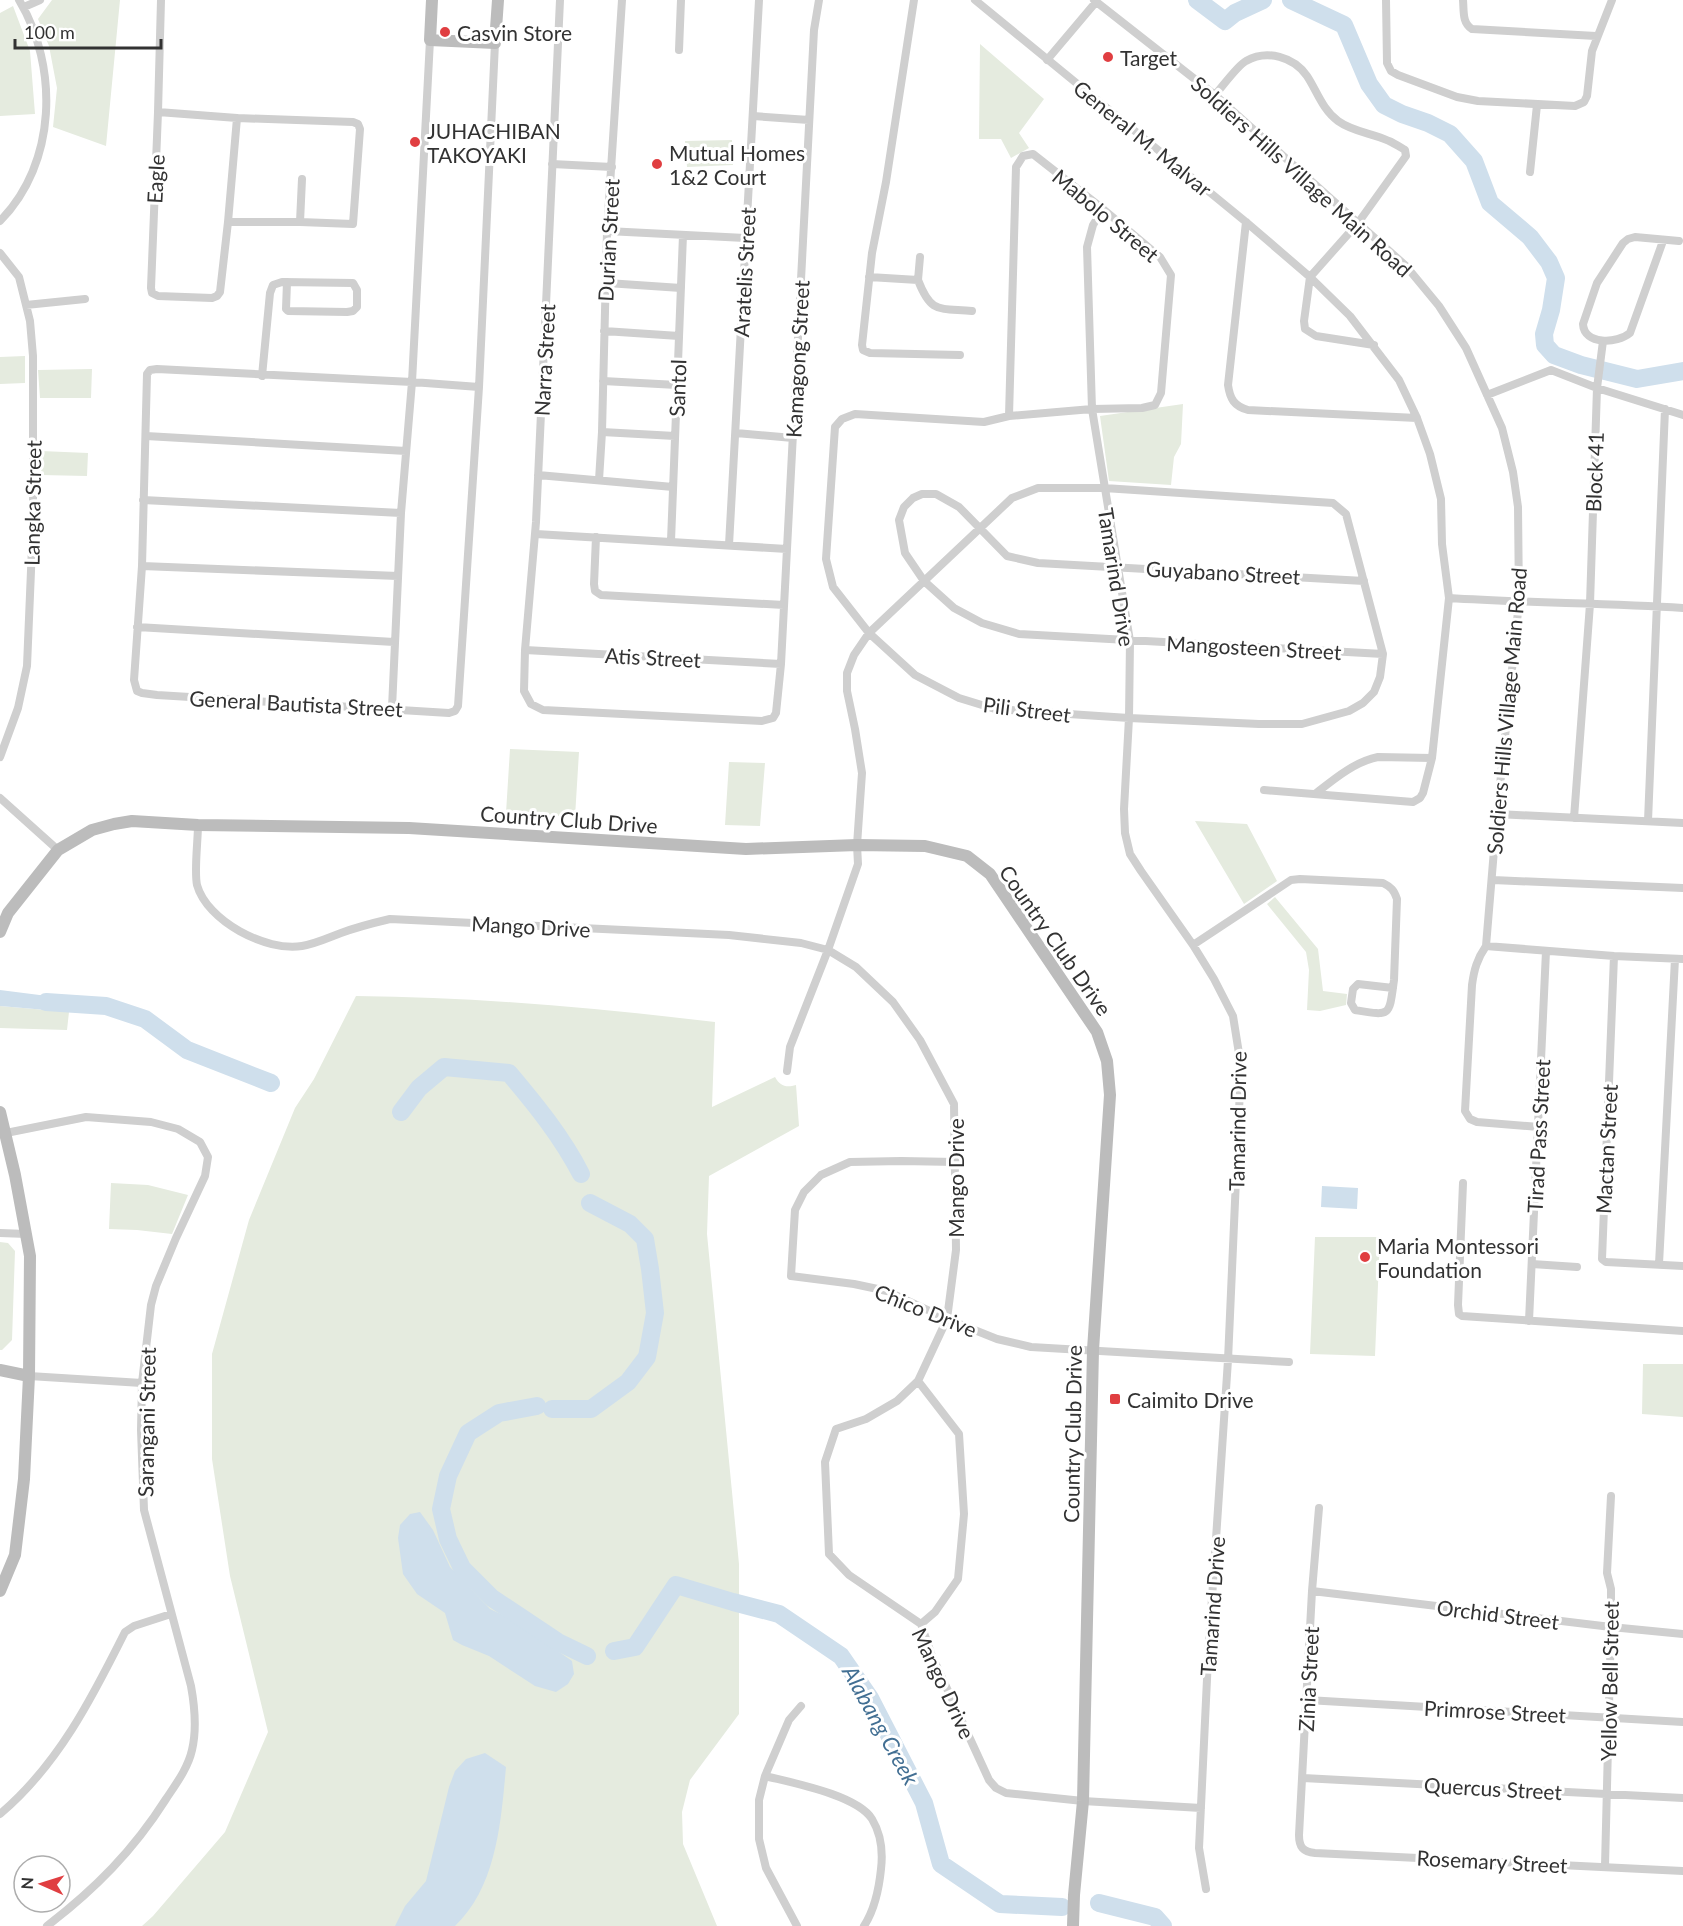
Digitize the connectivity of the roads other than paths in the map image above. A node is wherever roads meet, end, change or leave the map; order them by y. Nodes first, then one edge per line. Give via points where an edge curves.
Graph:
1 (40, 0) edge
2 (161, 0) edge
3 (432, 0) edge
4 (498, 0) edge
5 (560, 0) edge
6 (622, 0) edge
7 (681, 0) edge
8 (759, 0) edge
9 (819, 0) edge
10 (914, 0) edge
11 (975, 0) edge
12 (1386, 0) edge
13 (1464, 0) edge
14 (1612, 0) edge
15 (1095, 1) edge
16 (21, 4) edge
17 (1596, 36) junction
18 (430, 40) junction
19 (495, 43) junction
20 (679, 50) dead end
21 (1047, 60) junction
22 (1215, 95) junction
23 (1537, 105) junction
24 (158, 112) junction
25 (753, 116) junction
26 (237, 118) junction
27 (809, 120) junction
28 (552, 164) junction
29 (612, 167) junction
30 (1530, 172) dead end
31 (302, 178) dead end
32 (1103, 209) junction
33 (0, 221) edge
34 (228, 222) junction
35 (300, 222) junction
36 (1246, 222) junction
37 (1358, 223) junction
38 (607, 231) junction
39 (683, 235) junction
40 (745, 238) junction
41 (1663, 240) junction
42 (1679, 241) dead end
43 (0, 253) edge
44 (920, 257) dead end
45 (1310, 277) junction
46 (868, 278) junction
47 (918, 280) junction
48 (287, 282) junction
49 (607, 282) junction
50 (681, 288) junction
51 (85, 299) dead end
52 (26, 305) junction
53 (972, 311) dead end
54 (604, 332) junction
55 (679, 336) junction
56 (1603, 341) junction
57 (1374, 345) junction
58 (960, 355) dead end
59 (262, 376) junction
60 (603, 381) junction
61 (412, 382) junction
62 (677, 385) junction
63 (479, 387) junction
64 (1597, 388) junction
65 (1487, 395) junction
66 (1092, 409) junction
67 (1665, 409) junction
68 (1683, 415) edge
69 (1009, 416) junction
70 (1417, 418) junction
71 (602, 432) junction
72 (736, 433) junction
73 (146, 436) junction
74 (675, 436) junction
75 (794, 438) junction
76 (406, 451) junction
77 (538, 475) junction
78 (598, 480) junction
79 (673, 487) junction
80 (1104, 488) junction
81 (143, 500) junction
82 (401, 513) junction
83 (979, 529) junction
84 (536, 534) junction
85 (596, 537) junction
86 (671, 541) junction
87 (729, 545) junction
88 (787, 549) junction
89 (142, 566) junction
90 (1116, 566) junction
91 (398, 576) junction
92 (924, 581) junction
93 (1365, 581) junction
94 (1449, 598) junction
95 (1519, 602) junction
96 (1590, 604) junction
97 (784, 605) junction
98 (1656, 607) junction
99 (1683, 608) edge
100 (137, 627) junction
101 (869, 633) junction
102 (1130, 641) junction
103 (394, 642) junction
104 (525, 650) junction
105 (1383, 654) junction
106 (781, 664) junction
107 (392, 708) junction
108 (773, 718) joint
109 (1129, 718) junction
110 (0, 757) edge
111 (1432, 758) junction
112 (1264, 790) dead end
113 (1316, 794) junction
114 (0, 798) edge
115 (1497, 814) junction
116 (1574, 818) junction
117 (1648, 820) junction
118 (1683, 823) edge
119 (198, 825) junction
120 (857, 845) junction
121 (58, 850) junction
122 (1492, 880) junction
123 (1683, 888) edge
124 (0, 932) edge
125 (1193, 945) junction
126 (1486, 946) junction
127 (828, 950) junction
128 (1546, 951) junction
129 (1614, 956) junction
130 (1679, 959) edge
131 (1392, 988) junction
132 (787, 1071) dead end
133 (0, 1112) edge
134 (1539, 1127) junction
135 (6, 1133) junction
136 (956, 1162) junction
137 (1463, 1183) dead end
138 (0, 1233) edge
139 (27, 1234) junction
140 (1532, 1264) junction
141 (1659, 1264) junction
142 (1577, 1266) dead end
143 (1683, 1266) edge
144 (947, 1319) junction
145 (1529, 1321) junction
146 (1683, 1331) edge
147 (1093, 1350) junction
148 (1227, 1360) junction
149 (1289, 1362) dead end
150 (0, 1370) edge
151 (29, 1376) junction
152 (918, 1381) junction
153 (142, 1383) junction
154 (1611, 1496) dead end
155 (1319, 1508) dead end
156 (0, 1591) edge
157 (1312, 1591) junction
158 (171, 1614) junction
159 (921, 1624) junction
160 (1611, 1627) junction
161 (1683, 1634) edge
162 (1307, 1700) junction
163 (801, 1706) dead end
164 (1609, 1717) junction
165 (1683, 1722) edge
166 (765, 1776) junction
167 (1303, 1778) junction
168 (1607, 1794) junction
169 (1683, 1798) edge
170 (1083, 1801) junction
171 (1202, 1808) junction
172 (0, 1814) edge
173 (1302, 1849) joint
174 (1605, 1866) junction
175 (1683, 1871) edge
176 (1206, 1889) dead end
177 (47, 1926) edge
178 (797, 1926) edge
179 (864, 1926) edge
180 (1073, 1926) edge

1 - 16 street
2 - 24 street, Eagle
3 - 18 street
4 - 19 street
5 - 28 street, Narra Street
6 - 29 street, Durian Street
7 - 20 street
8 - 25 street, Aratelis Street
9 - 27 street, Kamagong Street
10 - 46 street
11 - 21 street, General M. Malvar
12 - 23 street via 1387,63 1391,71 1457,97
13 - 17 street via 1464,20 1472,29
14 - 17 street
15 - 21 street
15 - 22 street, Soldiers Hills Village Main Road
16 - 33 street via 36,37 43,66 46,122 26,184
17 - 23 street via 1584,102 1575,106
18 - 19 street
18 - 61 street
19 - 63 street
21 - 36 street, General M. Malvar
22 - 37 street, Soldiers Hills Village Main Road
22 - 37 street via 1245,61 1264,56 1284,57 1306,74 1326,110 1339,121 1405,150 1407,156
23 - 30 street
24 - 26 street
24 - 34 street, Eagle via 152,293 217,297
25 - 27 street
25 - 40 street, Aratelis Street
26 - 34 street
26 - 35 street via 358,124 353,224
27 - 75 street, Kamagong Street
28 - 29 street
28 - 77 street, Narra Street
29 - 38 street, Durian Street
31 - 35 street
32 - 66 street, Tamarind Drive via 1093,225 1087,247
32 - 66 street, Mabolo Street via 1160,257 1171,275 1161,393 1155,405
32 - 69 street, Mabolo Street via 1033,154 1023,156 1016,167
34 - 35 street
36 - 45 street, General M. Malvar
36 - 70 street via 1228,385 1234,404 1248,411
37 - 45 street
37 - 65 street, Soldiers Hills Village Main Road via 1406,266 1439,306 1466,348
38 - 39 street
38 - 49 street, Durian Street
39 - 40 street
39 - 50 street, Santol
40 - 72 street, Aratelis Street
41 - 42 street
41 - 56 street via 1630,333 1621,339
41 - 56 street via 1628,239 1597,284 1583,329
43 - 52 street, Langka Street via 19,277
44 - 47 street
45 - 57 street, General M. Malvar
45 - 57 street via 1305,329 1316,336
46 - 47 street
46 - 58 street via 863,350
47 - 53 street via 930,304
48 - 48 street via 353,283 357,308 347,312 288,311
48 - 59 street via 273,285 270,290
49 - 50 street
49 - 54 street, Durian Street
50 - 55 street, Santol
51 - 52 street
52 - 110 street, Langka Street via 33,356 33,523 27,666 18,708
54 - 55 street
54 - 60 street, Durian Street
55 - 62 street, Santol
56 - 64 street, Block 41
57 - 70 street, General M. Malvar via 1399,380
59 - 61 street
59 - 73 street via 150,370
60 - 62 street
60 - 71 street, Durian Street
61 - 63 street
61 - 76 street
62 - 74 street, Santol
63 - 107 street, General Bautista Street via 458,706 449,713
64 - 65 street via 1551,370
64 - 67 street
64 - 96 street, Block 41
65 - 95 street, Soldiers Hills Village Main Road via 1502,428 1513,472
66 - 69 street, Mabolo Street
66 - 80 street, Tamarind Drive
67 - 68 street
67 - 98 street
69 - 101 street via 984,422 855,414 835,427 826,559 833,587
70 - 94 street, General M. Malvar via 1441,499
71 - 74 street
71 - 78 street, Durian Street
72 - 75 street
72 - 87 street, Aratelis Street
73 - 76 street
73 - 81 street
74 - 79 street, Santol
75 - 88 street, Kamagong Street
76 - 82 street
77 - 78 street
77 - 84 street, Narra Street
78 - 79 street
79 - 86 street, Santol
80 - 83 street, Pili Street via 1038,488 1012,498
80 - 90 street, Tamarind Drive
80 - 93 street, Pili Street via 1333,503 1346,514
81 - 82 street
81 - 89 street
82 - 91 street
83 - 90 street, Guyabano Street via 1007,556 1038,563
83 - 92 street, Pili Street
83 - 92 street, Guyabano Street via 959,507 936,494 913,498 899,519 905,554
84 - 85 street
84 - 104 street, Narra Street
85 - 86 street
85 - 97 street via 594,584 595,591 602,595
86 - 87 street
87 - 88 street
88 - 97 street, Kamagong Street
89 - 91 street
89 - 100 street
90 - 93 street, Guyabano Street
90 - 102 street, Tamarind Drive
91 - 103 street
92 - 101 street, Pili Street
92 - 102 street, Mangosteen Street via 954,608 1000,629 1019,634
93 - 105 street, Pili Street
94 - 95 street
94 - 111 street, General M. Malvar
95 - 96 street
95 - 115 street, Soldiers Hills Village Main Road
96 - 98 street
96 - 116 street, Block 41
97 - 106 street, Kamagong Street
98 - 99 street
98 - 117 street
100 - 103 street
100 - 107 street, General Bautista Street via 137,691
101 - 109 street, Pili Street via 915,675 959,698 995,709
101 - 120 street via 847,673 862,772
102 - 105 street, Mangosteen Street
102 - 109 street, Tamarind Drive
103 - 107 street
104 - 106 street, Atis Street
104 - 108 street, Narra Street via 524,691 531,704 543,710 762,721
105 - 109 street, Pili Street via 1374,692 1364,703 1330,718 1259,724
106 - 108 street, Kamagong Street
109 - 125 street, Tamarind Drive via 1124,810 1130,854
111 - 113 street via 1369,759
111 - 113 street, General M. Malvar via 1423,794 1417,801
112 - 113 street
114 - 121 street
115 - 116 street
115 - 122 street, Soldiers Hills Village Main Road
116 - 117 street
117 - 118 street
119 - 120 street, Country Club Drive via 409,828 746,849
119 - 121 street, Country Club Drive via 132,821 114,824 92,830
119 - 127 street, Mango Drive via 197,883 201,895 212,910 248,937 267,944 315,943 390,919 729,935
120 - 127 street via 858,864
120 - 147 street, Country Club Drive via 926,846 967,856 990,874 1096,1032 1107,1061 1110,1095
121 - 124 street, Country Club Drive via 8,913
122 - 123 street
122 - 126 street, Soldiers Hills Village Main Road
125 - 131 street via 1291,880 1383,883 1390,886 1397,899
125 - 148 street, Tamarind Drive via 1233,1016 1242,1066
126 - 128 street
126 - 134 street, Soldiers Hills Village Main Road via 1475,966 1472,985 1465,1111 1477,1122
127 - 132 street via 790,1047
127 - 136 street, Mango Drive via 856,967 892,1002 920,1040 954,1104
128 - 129 street
128 - 134 street, Tirad Pass Street
129 - 130 street
129 - 141 street, Mactan Street via 1602,1259
130 - 141 street
131 - 131 street via 1390,1008 1384,1013 1355,1010 1351,1004 1358,984
133 - 135 street
134 - 140 street, Tirad Pass Street
135 - 139 street
135 - 153 street, Sarangani Street via 86,1117 152,1122 178,1129 200,1142 208,1157 204,1176 156,1286
136 - 144 street, Mango Drive via 956,1250
136 - 144 street, Chico Drive via 850,1162 821,1175 804,1192 795,1210 791,1253 791,1276 887,1291
137 - 145 street via 1459,1314
138 - 139 street
139 - 151 street
140 - 142 street
140 - 145 street, Tirad Pass Street
141 - 143 street, Mactan Street
144 - 147 street, Chico Drive via 997,1339 1031,1347
144 - 152 street, Mango Drive
145 - 146 street
147 - 148 street
147 - 170 street, Country Club Drive
148 - 149 street
148 - 171 street, Tamarind Drive
150 - 151 street
151 - 153 street
151 - 156 street via 24,1479 15,1555
152 - 159 street via 959,1434 964,1514 958,1579
152 - 159 street, Mango Drive via 897,1401 866,1419 836,1429 825,1462 829,1554 849,1575
153 - 158 street, Sarangani Street via 144,1509
154 - 160 street, Yellow Bell Street via 1607,1573
155 - 157 street, Zinia Street
157 - 160 street, Orchid Street
157 - 162 street, Zinia Street
158 - 172 street via 125,1632 98,1688 69,1735
158 - 177 street, Sarangani Street via 195,1709 191,1753 181,1777 147,1829 82,1899
159 - 170 street, Mango Drive via 956,1710 996,1788 1006,1793
160 - 161 street, Orchid Street
160 - 164 street, Yellow Bell Street
162 - 164 street, Primrose Street
162 - 167 street, Zinia Street
163 - 166 street via 789,1720
164 - 165 street, Primrose Street
164 - 168 street, Yellow Bell Street
166 - 178 street via 759,1800 759,1839 766,1868
166 - 179 street via 849,1800 871,1818 881,1841 882,1861 871,1916
167 - 168 street, Quercus Street
167 - 173 street, Zinia Street via 1299,1835
168 - 169 street, Quercus Street
168 - 174 street, Yellow Bell Street
170 - 171 street
170 - 180 street, Country Club Drive
171 - 176 street, Tamarind Drive via 1200,1854
173 - 174 street, Rosemary Street via 1315,1853
174 - 175 street, Rosemary Street

